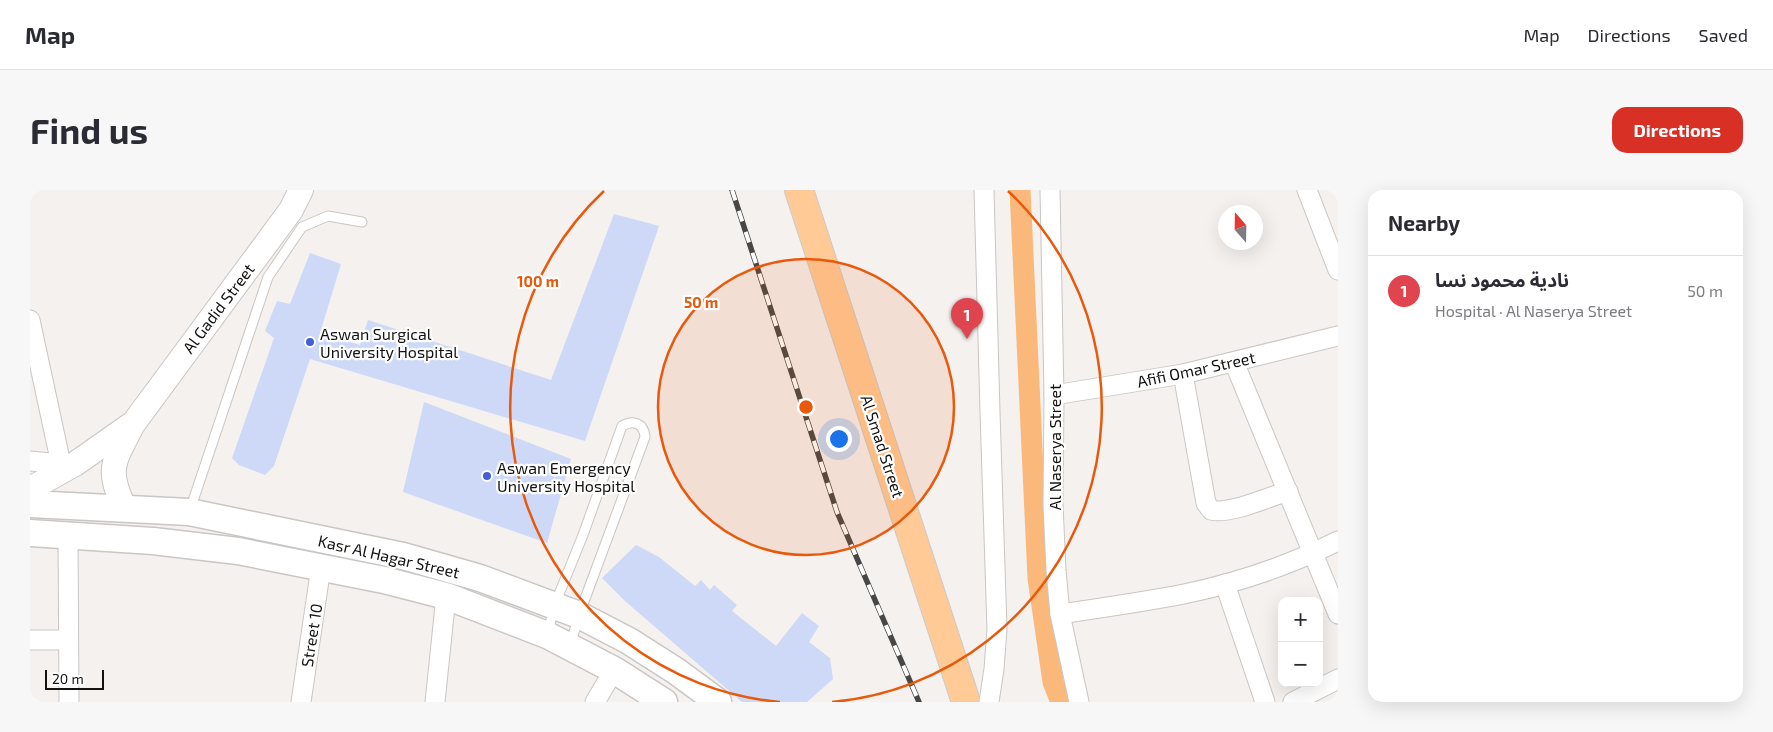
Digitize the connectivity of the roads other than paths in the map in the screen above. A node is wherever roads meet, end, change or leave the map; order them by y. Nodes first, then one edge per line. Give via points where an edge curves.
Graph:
1 (799, 190) edge
2 (984, 190) edge
3 (1050, 190) edge
4 (1307, 190) edge
5 (294, 197) edge
6 (362, 222) dead end
7 (1338, 270) edge
8 (30, 320) edge
9 (1338, 336) edge
10 (1234, 362) junction
11 (1183, 374) junction
12 (1054, 395) junction
13 (133, 424) junction
14 (30, 460) edge
15 (68, 464) junction
16 (30, 489) edge
17 (1288, 491) junction
18 (30, 504) edge
19 (125, 509) junction
20 (189, 512) junction
21 (30, 533) edge
22 (68, 534) junction
23 (1338, 542) edge
24 (1313, 554) junction
25 (321, 567) junction
26 (1225, 584) junction
27 (446, 596) junction
28 (555, 604) junction
29 (1060, 614) junction
30 (1338, 614) edge
31 (579, 615) junction
32 (547, 635) junction
33 (30, 640) edge
34 (67, 640) junction
35 (570, 646) junction
36 (614, 670) junction
37 (1338, 679) edge
38 (68, 702) edge
39 (301, 702) edge
40 (435, 702) edge
41 (595, 702) edge
42 (664, 702) edge
43 (718, 702) edge
44 (966, 702) edge
45 (989, 702) edge
46 (1079, 702) edge
47 (1266, 702) edge
48 (1293, 702) edge

1 - 44 highway, Al Smad Street
2 - 45 street via 998,629
3 - 12 street, Al Naserya Street
4 - 7 street
5 - 13 street, Al Gadid Street
6 - 20 lane via 328,216 302,227 268,278
8 - 15 street
9 - 10 street, Afifi Omar Street
10 - 11 street, Afifi Omar Street
10 - 17 street
11 - 12 street, Afifi Omar Street
11 - 17 street via 1206,503 1211,510 1228,510
12 - 29 street, Al Naserya Street via 1053,505
13 - 15 street, Al Gadid Street
13 - 19 street, Al Gadid Street via 113,467 114,485
14 - 15 street
15 - 16 street, Al Gadid Street
17 - 24 street
18 - 19 main road, Kasr Al Hagar Street
19 - 20 main road, Kasr Al Hagar Street
20 - 28 main road, Kasr Al Hagar Street via 403,556
21 - 22 main road, Kasr Al Hagar Street
22 - 25 main road, Kasr Al Hagar Street via 238,552
22 - 34 street
23 - 24 street
24 - 26 street
24 - 30 street
25 - 27 main road, Kasr Al Hagar Street
25 - 39 street, Street 10
26 - 29 street via 1184,594
26 - 47 street
27 - 32 main road, Kasr Al Hagar Street
27 - 40 street
28 - 31 main road, Kasr Al Hagar Street
28 - 31 lane via 622,426 634,422 641,425 645,437
28 - 32 lane
29 - 46 street, Al Naserya Street
31 - 35 lane
31 - 43 main road, Kasr Al Hagar Street via 629,641
32 - 35 main road, Kasr Al Hagar Street
33 - 34 street
34 - 38 street
35 - 36 main road, Kasr Al Hagar Street
36 - 41 street
36 - 42 main road, Kasr Al Hagar Street
37 - 48 street

